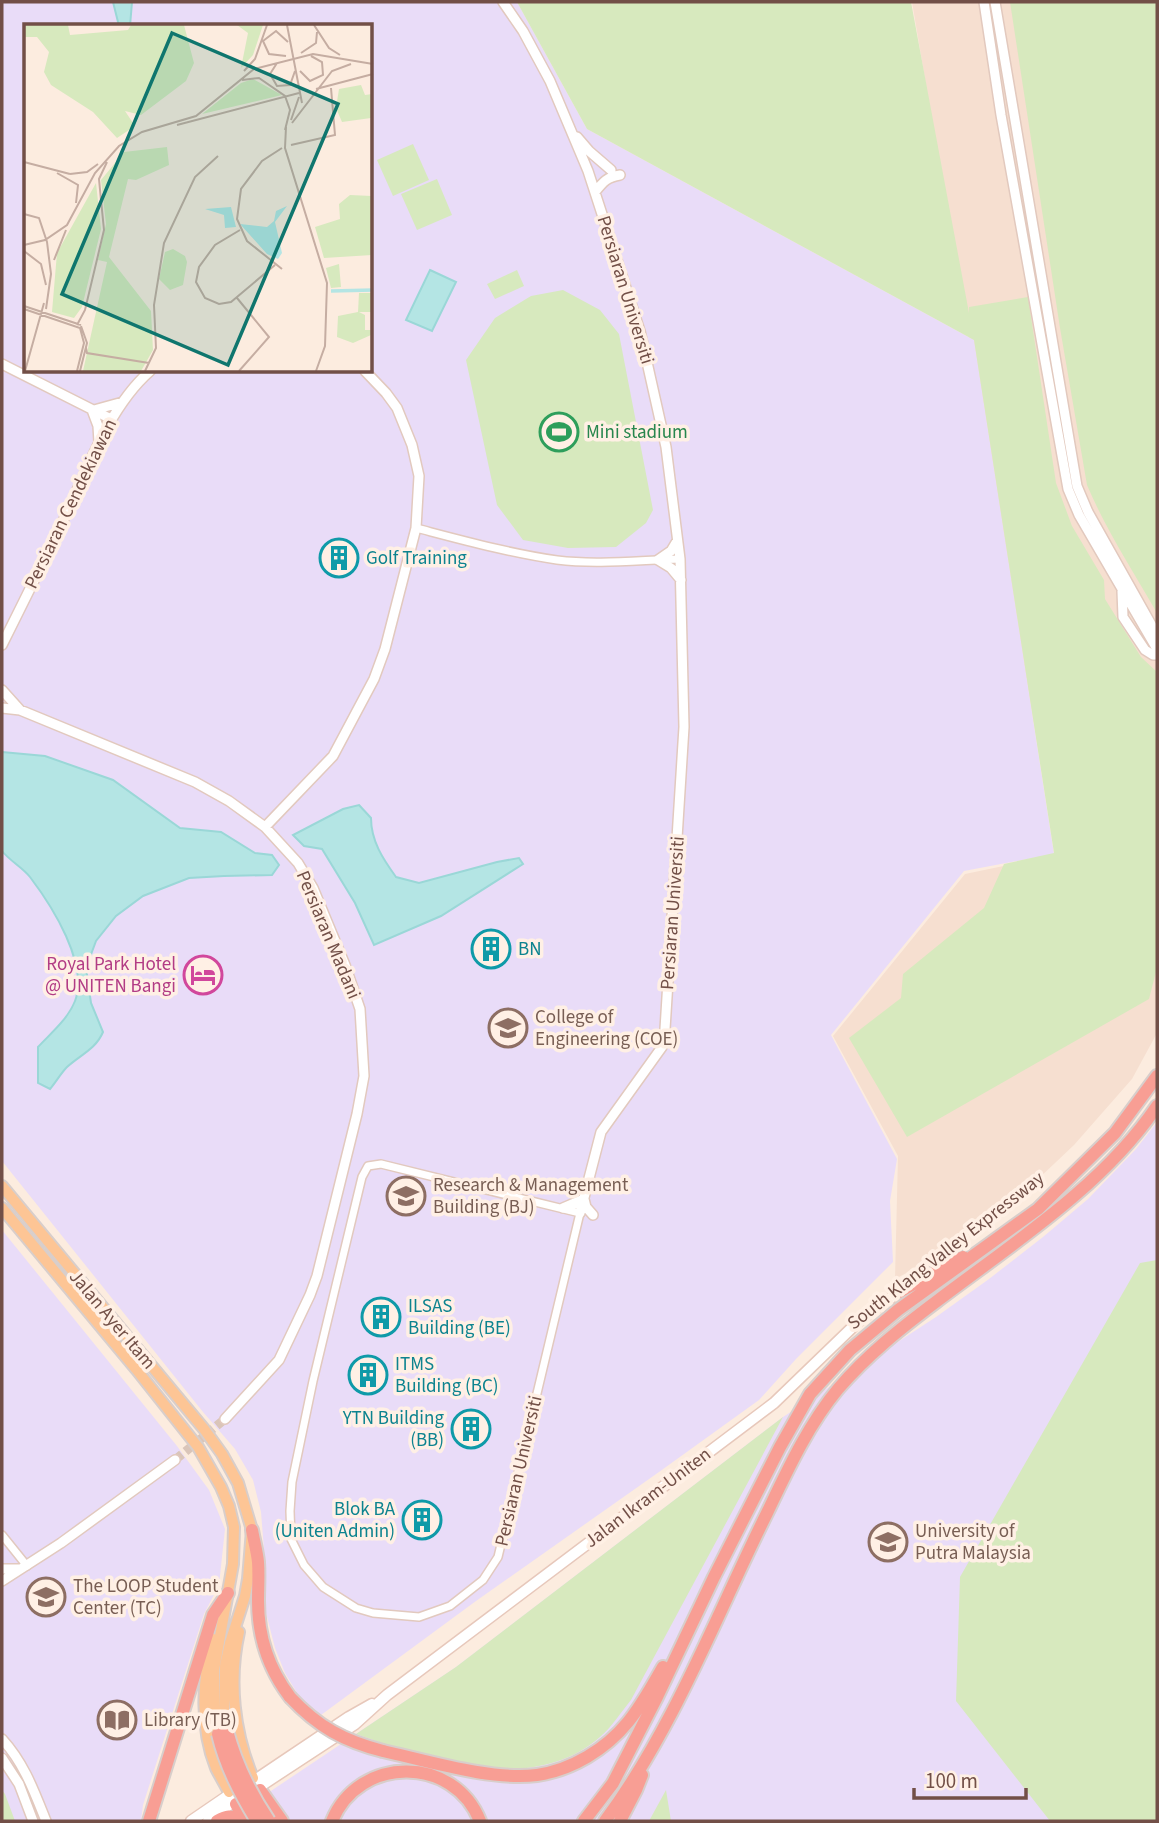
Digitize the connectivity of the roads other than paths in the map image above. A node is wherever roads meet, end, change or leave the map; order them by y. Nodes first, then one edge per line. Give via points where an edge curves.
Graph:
1 (503, 2) edge
2 (984, 2) edge
3 (995, 2) edge
4 (572, 130) junction
5 (595, 192) junction
6 (2, 364) edge
7 (148, 373) edge
8 (367, 373) edge
9 (122, 402) junction
10 (92, 410) junction
11 (111, 419) junction
12 (99, 444) junction
13 (416, 528) junction
14 (677, 540) junction
15 (658, 559) junction
16 (680, 559) junction
17 (681, 580) junction
18 (1122, 589) junction
19 (1157, 635) edge
20 (2, 645) edge
21 (1157, 649) edge
22 (1157, 656) edge
23 (2, 690) edge
24 (2, 708) edge
25 (20, 710) junction
26 (265, 827) junction
27 (1157, 1076) edge
28 (1157, 1106) edge
29 (2, 1186) edge
30 (584, 1199) junction
31 (2, 1208) edge
32 (563, 1209) junction
33 (580, 1213) junction
34 (593, 1215) dead end
35 (995, 1241) junction
36 (899, 1292) joint
37 (225, 1419) tunnel mouth
38 (175, 1460) tunnel mouth
39 (252, 1530) junction
40 (2, 1535) edge
41 (25, 1567) junction
42 (2, 1569) edge
43 (2, 1581) edge
44 (228, 1593) junction
45 (225, 1607) junction
46 (241, 1609) junction
47 (692, 1623) junction
48 (223, 1732) junction
49 (2, 1739) edge
50 (649, 1755) junction
51 (2, 1758) edge
52 (257, 1784) junction
53 (232, 1798) junction
54 (33, 1821) edge
55 (46, 1821) edge
56 (149, 1821) edge
57 (191, 1821) edge
58 (208, 1821) edge
59 (217, 1821) edge
60 (243, 1821) edge
61 (257, 1821) edge
62 (269, 1821) edge
63 (282, 1821) edge
64 (332, 1821) edge
65 (480, 1821) edge
66 (584, 1821) edge
67 (605, 1821) edge
68 (620, 1821) edge

1 - 4 street, Persiaran Universiti via 550,81
2 - 18 street via 1068,489
3 - 19 street via 1077,486
4 - 5 street, Persiaran Universiti
4 - 5 street via 616,173
5 - 14 street, Persiaran Universiti via 640,331 666,447
6 - 10 street
7 - 9 street, Persiaran Cendekiawan
8 - 13 street via 397,408 412,445 419,476
9 - 10 street
9 - 11 street, Persiaran Cendekiawan
10 - 11 street
10 - 12 street
11 - 12 street, Persiaran Cendekiawan
12 - 20 street, Persiaran Cendekiawan
13 - 15 street via 558,560
13 - 26 street via 374,679 333,756
14 - 15 street via 671,551
14 - 16 street, Persiaran Universiti
15 - 16 street
15 - 17 street
16 - 17 street, Persiaran Universiti
17 - 30 street, Persiaran Universiti via 684,727 665,1029 662,1047 601,1132
18 - 21 street
18 - 22 street via 1124,617 1146,650
23 - 25 street
24 - 25 street
25 - 26 street, Persiaran Madani via 195,782
26 - 37 street, Persiaran Madani via 298,863 313,888 345,965 360,1009 364,1076 310,1295 279,1360
27 - 35 highway, South Klang Valley Expressway via 1089,1161
28 - 50 highway, South Klang Valley Expressway via 1140,1131 1076,1194 909,1322 837,1390 785,1476
29 - 39 main road, Jalan Ayer Itam via 204,1429 238,1483
30 - 32 street
30 - 33 street, Persiaran Universiti
30 - 34 street
31 - 44 main road, Jalan Ayer Itam via 198,1447 221,1487 234,1527
32 - 33 street
32 - 33 street, Persiaran Universiti via 381,1164 368,1166 362,1177 317,1366 290,1511 291,1539 303,1565 323,1587 356,1608 373,1614 419,1617 450,1606 483,1580 498,1557
35 - 36 highway
35 - 47 highway, South Klang Valley Expressway via 898,1310 850,1350 810,1394
36 - 52 main road, Jalan Ikram-Uniten via 861,1319 774,1403 387,1695 355,1724
38 - 41 street
39 - 46 main road
39 - 47 highway, bridge via 264,1647 279,1683 305,1713 357,1744 485,1773 537,1775 563,1769 607,1744 640,1706
40 - 41 street
41 - 42 street
41 - 43 street
44 - 45 main road, Jalan Ayer Itam
44 - 56 highway via 213,1615
45 - 48 main road via 214,1670 214,1709
45 - 53 main road via 209,1654 205,1702 209,1743
46 - 48 main road via 225,1666
46 - 52 main road via 234,1690 238,1734
47 - 66 highway via 613,1783
48 - 61 highway, bridge via 230,1773
48 - 62 highway, bridge
49 - 55 street via 29,1777
50 - 67 highway
50 - 68 highway
51 - 54 street via 19,1784
52 - 53 main road via 244,1776 235,1779 229,1787
52 - 53 main road via 259,1795 254,1803 245,1807
52 - 63 highway
53 - 57 main road
53 - 58 main road
53 - 60 highway
59 - 60 highway via 232,1816
64 - 65 highway via 359,1786 391,1772 410,1771 429,1774 461,1792

